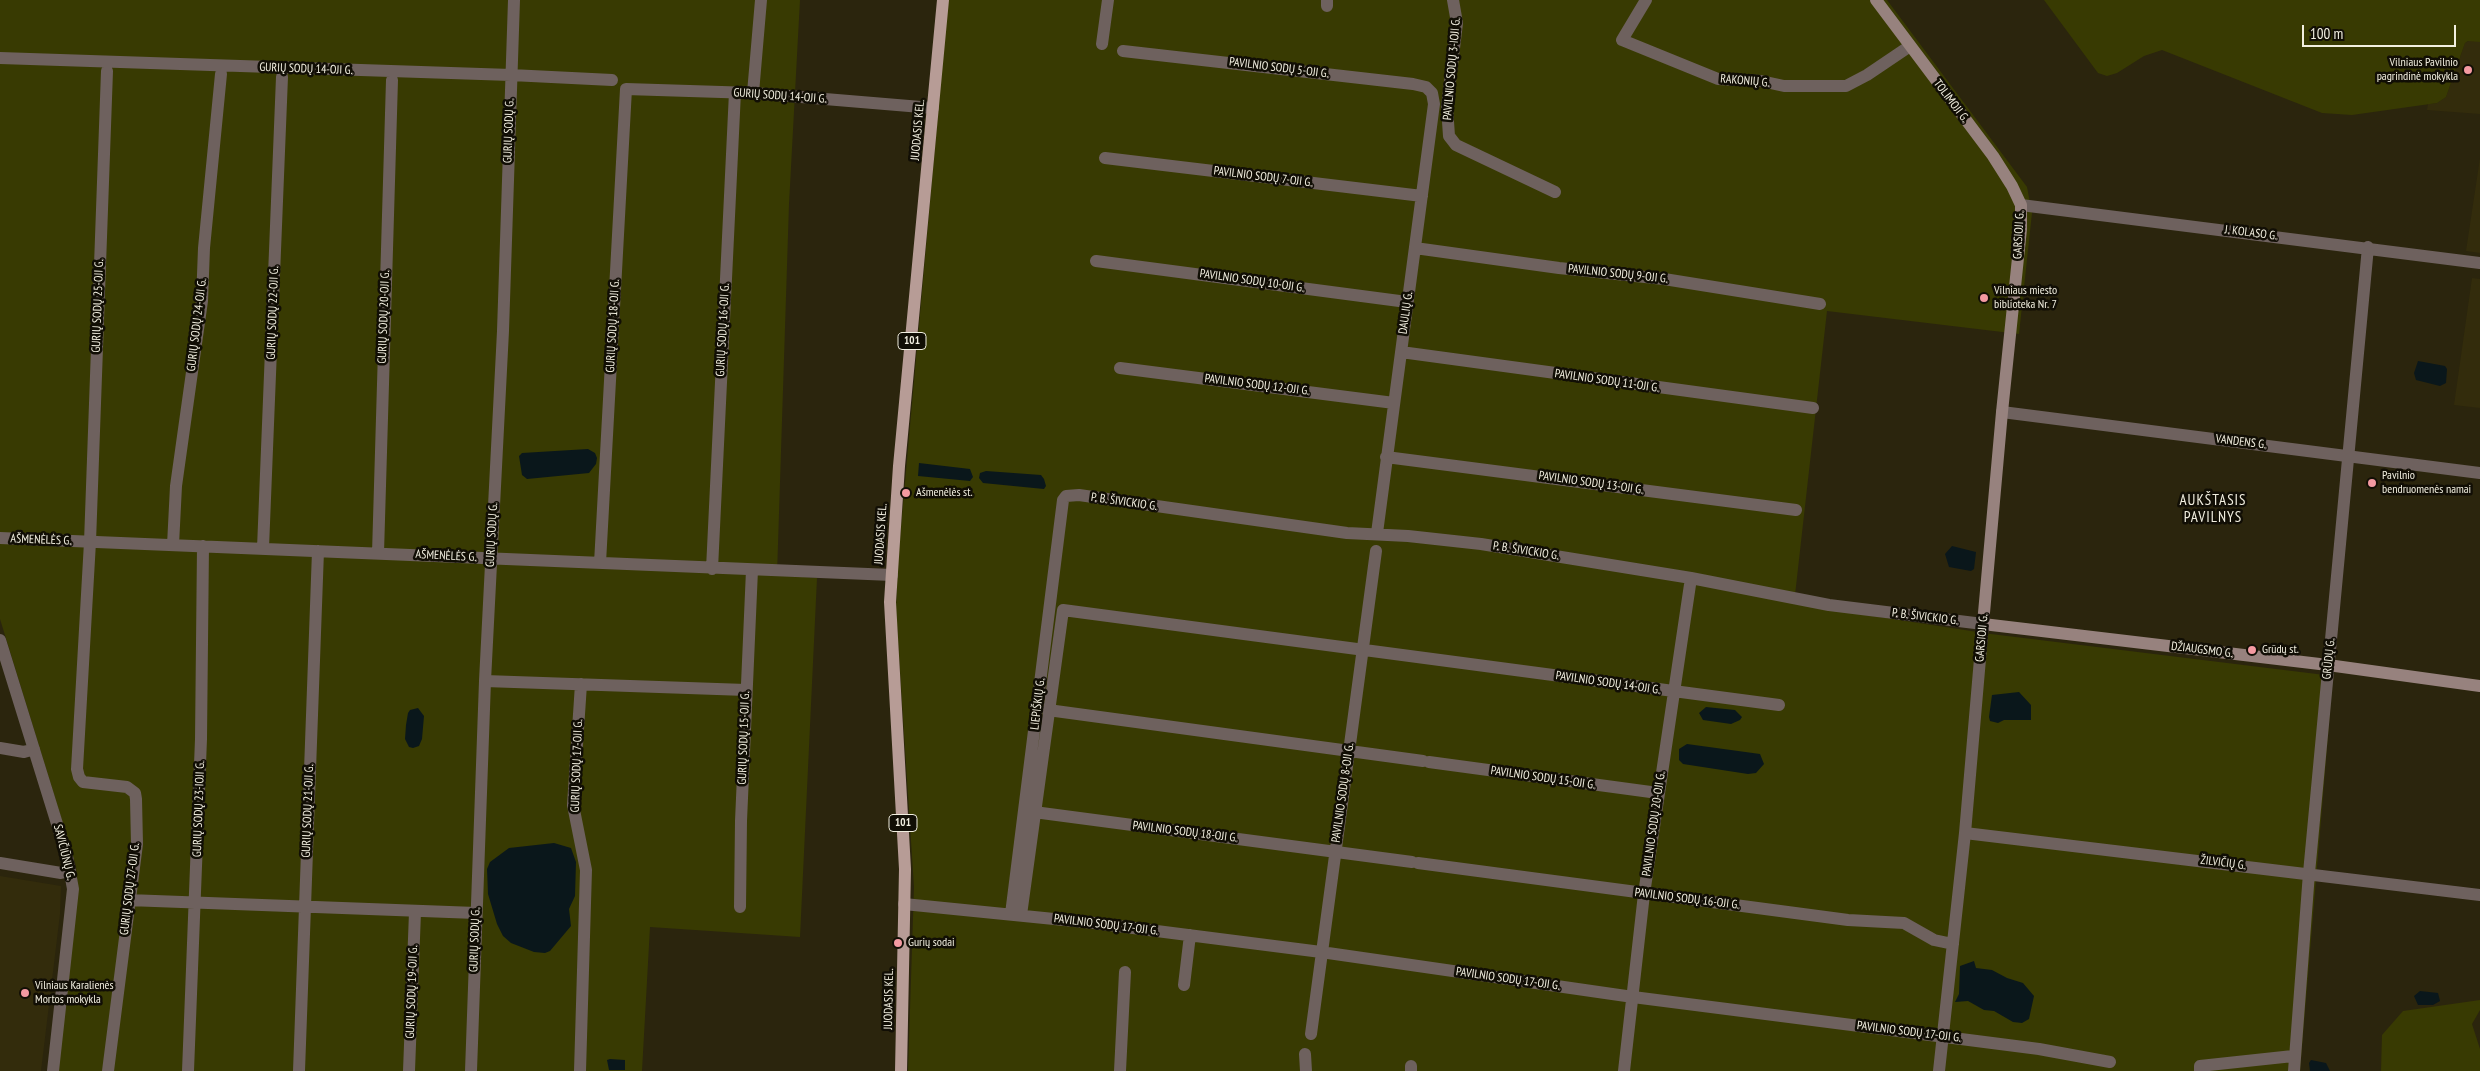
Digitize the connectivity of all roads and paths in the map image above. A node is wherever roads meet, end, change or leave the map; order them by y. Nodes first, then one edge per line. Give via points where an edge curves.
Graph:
1 (514, 0) edge
2 (761, 0) edge
3 (943, 0) edge
4 (1108, 0) edge
5 (1453, 0) edge
6 (1646, 0) edge
7 (1876, 0) edge
8 (1102, 44) dead end
9 (1910, 46) junction
10 (1123, 51) dead end
11 (0, 58) edge
12 (107, 71) dead end
13 (221, 74) dead end
14 (511, 75) junction
15 (282, 77) dead end
16 (392, 80) dead end
17 (612, 80) dead end
18 (626, 89) joint
19 (735, 92) junction
20 (752, 93) junction
21 (1432, 93) joint
22 (933, 108) junction
23 (1105, 158) dead end
24 (1555, 192) dead end
25 (1422, 196) junction
26 (2021, 205) junction
27 (1415, 248) junction
28 (2368, 248) junction
29 (1096, 260) dead end
30 (2480, 264) edge
31 (1408, 302) junction
32 (1820, 304) dead end
33 (1401, 352) junction
34 (1120, 368) dead end
35 (1394, 403) junction
36 (1813, 408) dead end
37 (2002, 412) junction
38 (1386, 456) junction
39 (2349, 456) junction
40 (2480, 473) edge
41 (1066, 496) joint
42 (1796, 510) dead end
43 (1378, 533) junction
44 (0, 538) edge
45 (90, 542) junction
46 (173, 545) junction
47 (203, 546) junction
48 (263, 548) junction
49 (318, 551) junction
50 (1376, 551) dead end
51 (378, 553) junction
52 (491, 558) junction
53 (600, 563) junction
54 (712, 569) junction
55 (752, 570) junction
56 (892, 575) junction
57 (1691, 578) junction
58 (1983, 624) junction
59 (0, 640) edge
60 (1363, 650) junction
61 (2328, 665) junction
62 (485, 680) junction
63 (581, 684) junction
64 (2480, 686) edge
65 (746, 690) junction
66 (1673, 692) junction
67 (1779, 705) dead end
68 (1048, 710) junction
69 (0, 748) edge
70 (34, 749) junction
71 (1348, 750) junction
72 (1658, 794) junction
73 (1034, 812) junction
74 (1965, 833) junction
75 (1335, 851) junction
76 (0, 863) edge
77 (70, 871) junction
78 (2309, 873) junction
79 (1644, 894) junction
80 (2480, 895) edge
81 (128, 900) junction
82 (196, 903) junction
83 (904, 904) junction
84 (740, 907) dead end
85 (304, 908) junction
86 (415, 912) junction
87 (476, 913) junction
88 (1016, 914) junction
89 (1190, 935) junction
90 (1953, 944) junction
91 (1321, 952) junction
92 (1125, 972) dead end
93 (1184, 985) dead end
94 (1633, 997) junction
95 (1311, 1034) dead end
96 (1942, 1037) junction
97 (1305, 1054) dead end
98 (2293, 1056) junction
99 (2110, 1062) dead end
100 (53, 1071) edge
101 (108, 1071) edge
102 (188, 1071) edge
103 (299, 1071) edge
104 (409, 1071) edge
105 (471, 1071) edge
106 (580, 1071) edge
107 (901, 1071) edge
108 (1120, 1071) edge
109 (1306, 1071) edge
110 (1624, 1071) edge
111 (1938, 1071) edge
112 (2200, 1071) edge
113 (2294, 1071) edge

1 - 14 street, GURIŲ SODŲ G.
2 - 20 street
3 - 22 main road, JUODASIS KEL. / 101
4 - 8 street
5 - 24 street, PAVILNIO SODŲ 3-IOJI G. via 1457,23 1447,107 1449,136 1456,145
6 - 9 street, RAKONIŲ G. via 1622,40 1718,79 1784,86 1846,86
7 - 9 street, TOLIMOJI G.
9 - 26 street, TOLIMOJI G. via 1993,156
10 - 21 street, PAVILNIO SODŲ 5-OJI G. via 1413,84 1426,87
11 - 14 street, GURIŲ SODŲ 14-OJI G.
12 - 45 street, GURIŲ SODŲ 25-OJI G.
13 - 46 street, GURIŲ SODŲ 24-OJI G. via 202,301 176,486
14 - 17 street, GURIŲ SODŲ 14-OJI G.
14 - 52 street, GURIŲ SODŲ G. via 503,331
15 - 48 street, GURIŲ SODŲ 22-OJI G.
16 - 51 street, GURIŲ SODŲ 20-OJI G.
18 - 19 street, GURIŲ SODŲ 14-OJI G.
18 - 53 street, GURIŲ SODŲ 18-OJI G.
19 - 20 street, GURIŲ SODŲ 14-OJI G.
19 - 54 street, GURIŲ SODŲ 16-OJI G.
20 - 22 street, GURIŲ SODŲ 14-OJI G.
21 - 25 street, DAULIŲ G. via 1434,104
22 - 56 main road, JUODASIS KEL. / 101
23 - 25 street, PAVILNIO SODŲ 7-OJI G.
25 - 27 street, DAULIŲ G.
26 - 28 street, J. KOLASO G.
26 - 37 street, GARSIOJI G.
27 - 31 street, DAULIŲ G.
27 - 32 street, PAVILNIO SODŲ 9-OJI G. via 1664,279
28 - 30 street, J. KOLASO G.
28 - 39 street, GRŪDŲ G.
29 - 31 street, PAVILNIO SODŲ 10-OJI G.
31 - 33 street, DAULIŲ G.
33 - 35 street, DAULIŲ G.
33 - 36 street, PAVILNIO SODŲ 11-OJI G.
34 - 35 street, PAVILNIO SODŲ 12-OJI G.
35 - 38 street, DAULIŲ G.
37 - 39 street, VANDENS G.
37 - 58 street, GARSIOJI G.
38 - 42 street, PAVILNIO SODŲ 13-OJI G.
38 - 43 street, DAULIŲ G.
39 - 40 street, VANDENS G.
39 - 61 street, GRŪDŲ G.
41 - 43 street, P. B. ŠIVICKIO G. via 1347,533
41 - 88 street, LIEPIŠKIŲ G. via 1062,500
43 - 57 street, P. B. ŠIVICKIO G. via 1481,544
44 - 45 street, AŠMENĖLĖS G.
45 - 46 street, AŠMENĖLĖS G.
45 - 81 street, GURIŲ SODŲ 27-OJI G. via 77,769 84,782 127,787 135,793 137,844
46 - 47 street, AŠMENĖLĖS G.
47 - 48 street, AŠMENĖLĖS G.
47 - 82 street, GURIŲ SODŲ 23-IOJI G.
48 - 49 street, AŠMENĖLĖS G.
49 - 51 street, AŠMENĖLĖS G.
49 - 85 street, GURIŲ SODŲ 21-OJI G.
50 - 60 street, PAVILNIO SODŲ 8-OJI G.
51 - 52 street, AŠMENĖLĖS G.
52 - 53 street, AŠMENĖLĖS G.
52 - 62 street, GURIŲ SODŲ G.
53 - 54 street, AŠMENĖLĖS G.
54 - 55 street, AŠMENĖLĖS G.
55 - 56 street, AŠMENĖLĖS G.
55 - 65 street, GURIŲ SODŲ 15-OJI G.
56 - 83 main road, JUODASIS KEL. / 101 via 891,629
57 - 58 street, P. B. ŠIVICKIO G. via 1829,605
57 - 66 street, PAVILNIO SODŲ 20-OJI G.
58 - 61 street, DŽIAUGSMO G.
58 - 74 street, GARSIOJI G.
59 - 70 street, SAVIČIŪNŲ G.
60 - 66 street, PAVILNIO SODŲ 14-OJI G.
60 - 68 street, PAVILNIO SODŲ 14-OJI G. via 1062,610
60 - 71 street, PAVILNIO SODŲ 8-OJI G.
61 - 64 street, DŽIAUGSMO G.
61 - 78 street, GRŪDŲ G.
62 - 63 street
62 - 87 street, GURIŲ SODŲ G.
63 - 65 street
63 - 106 street, GURIŲ SODŲ 17-OJI G. via 573,805 586,870
65 - 84 street, GURIŲ SODŲ 15-OJI G.
66 - 67 street, PAVILNIO SODŲ 14-OJI G.
66 - 72 street, PAVILNIO SODŲ 20-OJI G.
68 - 71 street, PAVILNIO SODŲ 15-OJI G.
68 - 73 street
69 - 70 street via 24,752
70 - 77 street, SAVIČIŪNŲ G.
71 - 72 street, PAVILNIO SODŲ 15-OJI G.
71 - 75 street, PAVILNIO SODŲ 8-OJI G.
72 - 79 street, PAVILNIO SODŲ 20-OJI G.
73 - 75 street, PAVILNIO SODŲ 18-OJI G.
73 - 88 street
74 - 78 street, ŽILVIČIŲ G.
74 - 90 street, GARSIOJI G.
75 - 79 street, PAVILNIO SODŲ 16-OJI G.
75 - 91 street, PAVILNIO SODŲ 8-OJI G.
76 - 77 street via 61,873
77 - 100 street, SAVIČIŪNŲ G. via 72,910
78 - 80 street, ŽILVIČIŲ G.
78 - 98 street, GRŪDŲ G.
79 - 90 street, PAVILNIO SODŲ 16-OJI G. via 1904,924 1934,940
79 - 94 street, PAVILNIO SODŲ 20-OJI G.
81 - 82 street
81 - 101 street, GURIŲ SODŲ 27-OJI G.
82 - 85 street
82 - 102 street, GURIŲ SODŲ 23-IOJI G.
83 - 88 street, PAVILNIO SODŲ 17-OJI G.
83 - 107 main road, JUODASIS KEL. / 101
85 - 86 street
85 - 103 street, GURIŲ SODŲ 21-OJI G.
86 - 87 street
86 - 104 street, GURIŲ SODŲ 19-OJI G.
87 - 105 street, GURIŲ SODŲ G.
88 - 89 street, PAVILNIO SODŲ 17-OJI G.
89 - 91 street, PAVILNIO SODŲ 17-OJI G.
89 - 93 street
90 - 96 street, GARSIOJI G.
91 - 94 street, PAVILNIO SODŲ 17-OJI G.
91 - 95 street, PAVILNIO SODŲ 8-OJI G.
92 - 108 street
94 - 96 street, PAVILNIO SODŲ 17-OJI G.
94 - 110 street, PAVILNIO SODŲ 20-OJI G.
96 - 99 street, PAVILNIO SODŲ 17-OJI G. via 2039,1048
96 - 111 street, GARSIOJI G.
97 - 109 street
98 - 112 street via 2200,1066
98 - 113 street, GRŪDŲ G.

